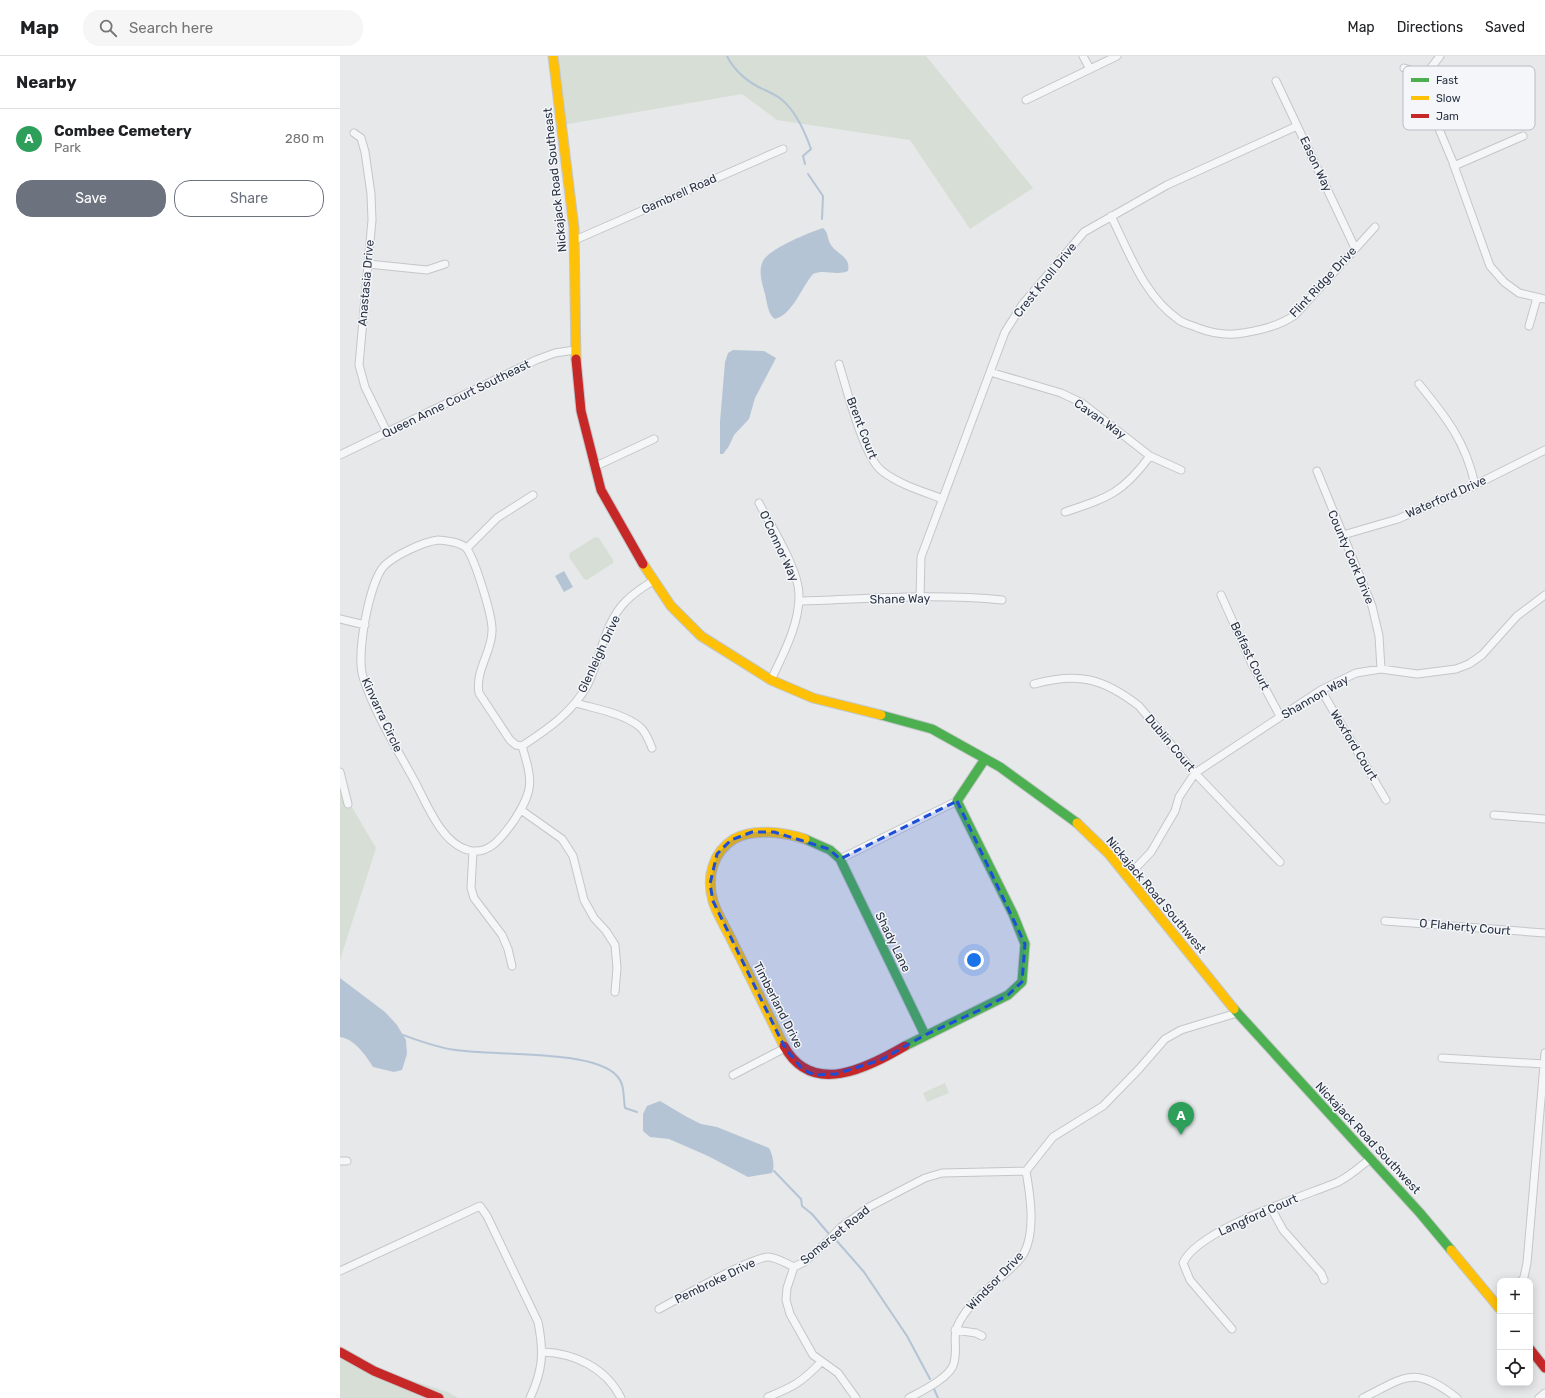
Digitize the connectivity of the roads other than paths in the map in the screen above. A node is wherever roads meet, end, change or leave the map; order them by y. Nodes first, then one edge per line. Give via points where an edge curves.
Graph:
1 (553, 56) edge
2 (1083, 56) edge
3 (1117, 56) edge
4 (1440, 56) edge
5 (1432, 66) edge
6 (1090, 69) junction
7 (1276, 81) dead end
8 (1026, 100) dead end
9 (1297, 126) junction
10 (1439, 130) edge
11 (354, 132) dead end
12 (1523, 136) dead end
13 (783, 149) dead end
14 (1454, 166) junction
15 (1111, 216) junction
16 (1375, 227) dead end
17 (575, 240) junction
18 (1355, 248) junction
19 (368, 264) junction
20 (445, 264) dead end
21 (1537, 298) junction
22 (1545, 300) edge
23 (1529, 326) dead end
24 (575, 350) junction
25 (839, 364) dead end
26 (990, 372) junction
27 (1419, 384) dead end
28 (387, 432) junction
29 (654, 439) dead end
30 (1545, 450) edge
31 (340, 455) edge
32 (1150, 456) junction
33 (594, 467) junction
34 (1181, 470) dead end
35 (1317, 471) dead end
36 (1475, 485) junction
37 (533, 495) dead end
38 (943, 498) junction
39 (760, 503) dead end
40 (1065, 512) dead end
41 (1343, 535) junction
42 (467, 548) junction
43 (653, 581) junction
44 (1545, 594) edge
45 (1221, 595) dead end
46 (920, 598) junction
47 (1002, 600) dead end
48 (799, 601) junction
49 (340, 619) edge
50 (365, 625) junction
51 (1380, 669) junction
52 (771, 680) junction
53 (1034, 684) dead end
54 (1321, 690) junction
55 (576, 703) junction
56 (1280, 716) junction
57 (522, 746) junction
58 (652, 748) dead end
59 (985, 759) junction
60 (340, 772) edge
61 (1195, 773) junction
62 (1386, 800) dead end
63 (957, 801) junction
64 (348, 804) dead end
65 (521, 810) junction
66 (1494, 815) dead end
67 (1545, 819) edge
68 (473, 851) junction
69 (840, 859) junction
70 (1280, 862) dead end
71 (1128, 876) junction
72 (1385, 921) dead end
73 (1545, 934) edge
74 (512, 966) dead end
75 (615, 992) dead end
76 (1238, 1013) junction
77 (925, 1035) junction
78 (785, 1048) junction
79 (1545, 1053) edge
80 (1442, 1058) dead end
81 (1544, 1064) junction
82 (732, 1075) dead end
83 (1370, 1159) junction
84 (1026, 1171) junction
85 (1271, 1208) junction
86 (794, 1267) junction
87 (340, 1271) edge
88 (1523, 1278) edge
89 (1324, 1280) dead end
90 (1497, 1302) edge
91 (659, 1309) dead end
92 (1232, 1329) dead end
93 (955, 1330) junction
94 (982, 1336) dead end
95 (1531, 1350) edge
96 (340, 1352) edge
97 (542, 1352) junction
98 (821, 1362) junction
99 (1545, 1368) edge
100 (1545, 1393) edge
101 (768, 1397) dead end
102 (439, 1398) edge
103 (530, 1398) edge
104 (621, 1398) edge
105 (856, 1398) edge
106 (909, 1398) edge
107 (1363, 1398) edge
108 (1456, 1398) edge
109 (1539, 1398) edge

1 - 17 street, Nickajack Road Southeast
2 - 6 street
3 - 6 street
4 - 5 street
6 - 8 street
7 - 9 street, Eason Way
9 - 15 street, Crest Knoll Drive via 1167,185
9 - 18 street, Eason Way
10 - 14 street
11 - 19 street, Anastasia Drive via 361,138 364,148 370,194 372,220
12 - 14 street
13 - 17 street, Gambrell Road
14 - 21 street via 1490,266 1504,282 1519,293
15 - 18 street, Flint Ridge Drive via 1138,271 1164,308 1180,321 1218,334 1250,332 1284,323 1306,304
15 - 26 street, Crest Knoll Drive via 1084,232 1022,305 1005,332
16 - 18 street, Flint Ridge Drive
17 - 24 street, Nickajack Road Southeast
19 - 20 street via 427,270
19 - 28 street, Anastasia Drive via 359,365 365,387
21 - 22 street
21 - 23 street
24 - 28 street, Queen Anne Court Southeast via 555,353 536,360
24 - 33 street, Nickajack Road Southwest via 581,411
25 - 38 street, Brent Court via 866,447 874,463 899,483
26 - 32 street, Cavan Way via 1061,393 1082,403
26 - 38 street, Crest Knoll Drive
27 - 36 street via 1457,435 1470,462
28 - 31 street, Queen Anne Court Southeast
29 - 33 street
30 - 36 street, Waterford Drive
32 - 34 street, Cavan Way
32 - 40 street via 1136,476 1122,488 1104,499
33 - 43 street, Nickajack Road Southwest via 601,490
35 - 41 street, County Cork Drive
36 - 41 street, Waterford Drive via 1398,519
37 - 42 street via 497,518
38 - 46 street, Crest Knoll Drive via 921,557
39 - 48 street, O'Connor Way via 798,583
41 - 51 street, County Cork Drive via 1372,606 1379,636
42 - 50 street, Kinvarra Circle via 438,540 428,542 393,559 384,566 377,577
42 - 57 street via 482,585 492,621 492,632 481,669 479,693 510,740 516,746
43 - 52 street, Nickajack Road Southwest via 671,606 701,636
43 - 55 street, Glenleigh Drive via 625,601 610,625 588,684
44 - 51 street, Shannon Way via 1516,616 1482,655 1469,664 1456,669 1417,674
45 - 56 street, Belfast Court via 1251,662
46 - 47 street, Shane Way
46 - 48 street, Shane Way
48 - 52 street, O'Connor Way via 790,638
49 - 50 street
50 - 68 street, Kinvarra Circle via 361,662 369,692 443,833 454,843
51 - 54 street, Shannon Way via 1356,673
52 - 59 street, Nickajack Road Southwest via 813,698 932,729
53 - 61 street, Dublin Court via 1069,678 1092,679 1113,688 1139,706
54 - 56 street, Shannon Way
54 - 62 street, Wexford Court
55 - 57 street, Glenleigh Drive via 556,724
55 - 58 street via 618,715 635,724 646,734
56 - 61 street, Shannon Way
57 - 65 street via 531,783
59 - 63 street
59 - 71 street, Nickajack Road Southwest via 1074,820
60 - 64 street
61 - 70 street, Dublin Court
61 - 71 street, Shannon Way via 1179,797 1175,811 1151,852
63 - 69 street
63 - 77 street, Timberland Drive via 1013,914 1025,944 1026,960 1022,982 1008,995
65 - 68 street via 501,839 481,851
65 - 75 street via 562,839 571,852 584,900 615,945
66 - 67 street
68 - 74 street via 471,888 474,898 502,935
69 - 77 street, Shady Lane
69 - 78 street, Timberland Drive via 829,848 800,838 774,832 752,832 731,840 717,854 713,867 710,884 713,901
71 - 76 street, Nickajack Road Southwest
72 - 73 street, O Flaherty Court
76 - 83 street, Nickajack Road Southwest
76 - 84 street via 1182,1030 1165,1039 1140,1070 1103,1106 1053,1137
77 - 78 street, Timberland Drive via 881,1060 836,1074 815,1074 803,1070
78 - 82 street
79 - 81 street
80 - 81 street
81 - 88 street via 1527,1263
83 - 85 street, Langford Court via 1338,1181
83 - 90 street, Nickajack Road Southwest
84 - 86 street, Somerset Road via 942,1172 925,1178 869,1207 840,1228 804,1262
84 - 93 street, Windsor Drive via 1030,1195 1030,1223 1024,1253 969,1307
85 - 89 street via 1283,1230 1321,1272
85 - 92 street, Langford Court via 1216,1233 1186,1256 1183,1264 1190,1280
86 - 91 street, Pembroke Drive via 768,1257 732,1271
86 - 98 street, Somerset Road via 790,1275 786,1300 790,1314 814,1356
87 - 97 street via 480,1206 538,1322
93 - 94 street
93 - 106 street, Windsor Drive via 952,1368 935,1383
95 - 99 street
96 - 102 street via 374,1371
97 - 103 street via 540,1370
97 - 104 street via 559,1353 585,1362 609,1380
98 - 101 street via 805,1379
98 - 105 street, Somerset Road via 838,1373
100 - 109 street
107 - 108 street via 1407,1378 1418,1376 1429,1379

